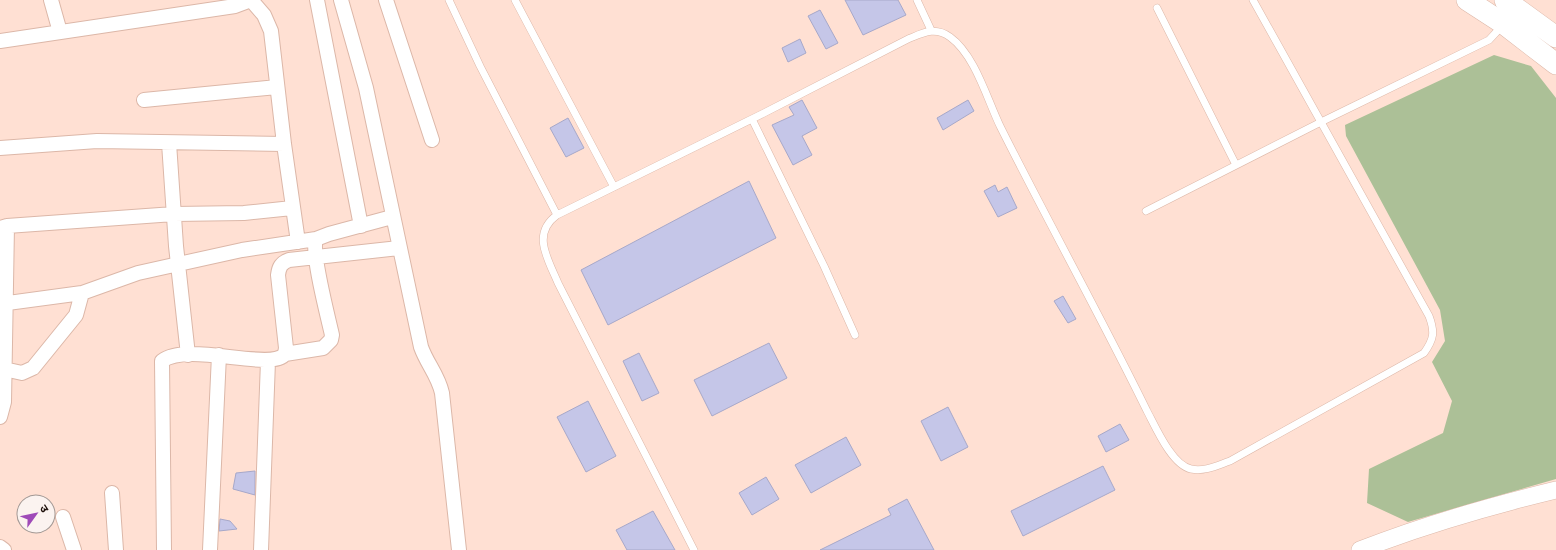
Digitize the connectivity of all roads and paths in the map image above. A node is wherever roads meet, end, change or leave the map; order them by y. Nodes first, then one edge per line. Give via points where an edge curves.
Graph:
1 (51, 0) edge
2 (251, 0) edge
3 (317, 0) edge
4 (341, 0) edge
5 (386, 0) edge
6 (449, 0) edge
7 (515, 0) edge
8 (917, 0) edge
9 (1253, 0) edge
10 (1467, 0) edge
11 (1511, 4) edge
12 (1157, 8) dead end
13 (1504, 24) junction
14 (931, 30) junction
15 (60, 32) junction
16 (1556, 37) edge
17 (0, 41) edge
18 (1556, 64) edge
19 (277, 87) junction
20 (144, 100) dead end
21 (752, 119) junction
22 (1321, 122) junction
23 (432, 140) dead end
24 (170, 143) junction
25 (284, 144) junction
26 (0, 148) edge
27 (1236, 165) junction
28 (614, 187) junction
29 (292, 208) junction
30 (1146, 211) dead end
31 (174, 214) junction
32 (557, 215) junction
33 (392, 217) junction
34 (360, 226) junction
35 (3, 227) edge
36 (316, 239) junction
37 (298, 242) junction
38 (277, 244) junction
39 (399, 248) junction
40 (316, 258) junction
41 (178, 265) junction
42 (279, 267) junction
43 (82, 293) junction
44 (2, 303) edge
45 (855, 335) dead end
46 (285, 354) junction
47 (188, 355) junction
48 (218, 355) junction
49 (268, 360) junction
50 (2, 369) edge
51 (2, 392) edge
52 (0, 417) edge
53 (1556, 490) edge
54 (112, 493) dead end
55 (63, 517) dead end
56 (0, 547) edge
57 (4, 550) edge
58 (74, 550) edge
59 (116, 550) edge
60 (164, 550) edge
61 (210, 550) edge
62 (261, 550) edge
63 (459, 550) edge
64 (694, 550) edge
65 (1360, 550) edge

1 - 15 street
2 - 15 street via 235,6
2 - 19 street via 264,15 269,26
3 - 34 street
4 - 33 street via 366,88
5 - 23 street
6 - 32 lane
7 - 28 lane
8 - 14 lane
9 - 22 lane
10 - 13 main road
11 - 13 main road
11 - 16 main road
12 - 27 lane
13 - 18 main road
13 - 22 lane via 1489,40
14 - 21 lane via 908,39
14 - 22 lane via 950,37 974,69 1000,125 1168,450 1190,469 1211,468 1230,461 1414,360 1431,344 1434,328 1429,316
15 - 17 street
19 - 20 street
19 - 25 street
21 - 28 lane
21 - 45 lane
22 - 27 lane
24 - 25 street
24 - 26 street via 97,141
24 - 31 street
25 - 29 street
27 - 30 lane
28 - 32 lane
29 - 31 street via 244,213
29 - 37 street
31 - 35 street
31 - 41 street
32 - 64 lane via 545,228 543,240 558,283
33 - 34 street
33 - 39 street
34 - 36 street
35 - 44 street
36 - 37 street
36 - 40 street
37 - 38 street
38 - 41 street
38 - 42 street
39 - 40 street
39 - 63 street via 421,348 435,372 442,393
40 - 42 street via 289,260
40 - 46 street via 331,340 323,348
41 - 43 street via 138,273
41 - 47 street
42 - 46 street via 278,283
43 - 44 street
43 - 50 street via 76,315 33,368 22,373
44 - 50 street
46 - 49 street via 280,358
47 - 48 street
47 - 60 street via 167,358 161,363
48 - 49 street
48 - 61 street
49 - 62 street
50 - 51 street
51 - 52 street via 4,402
53 - 65 street via 1422,528
54 - 59 street
55 - 58 street
56 - 57 street

